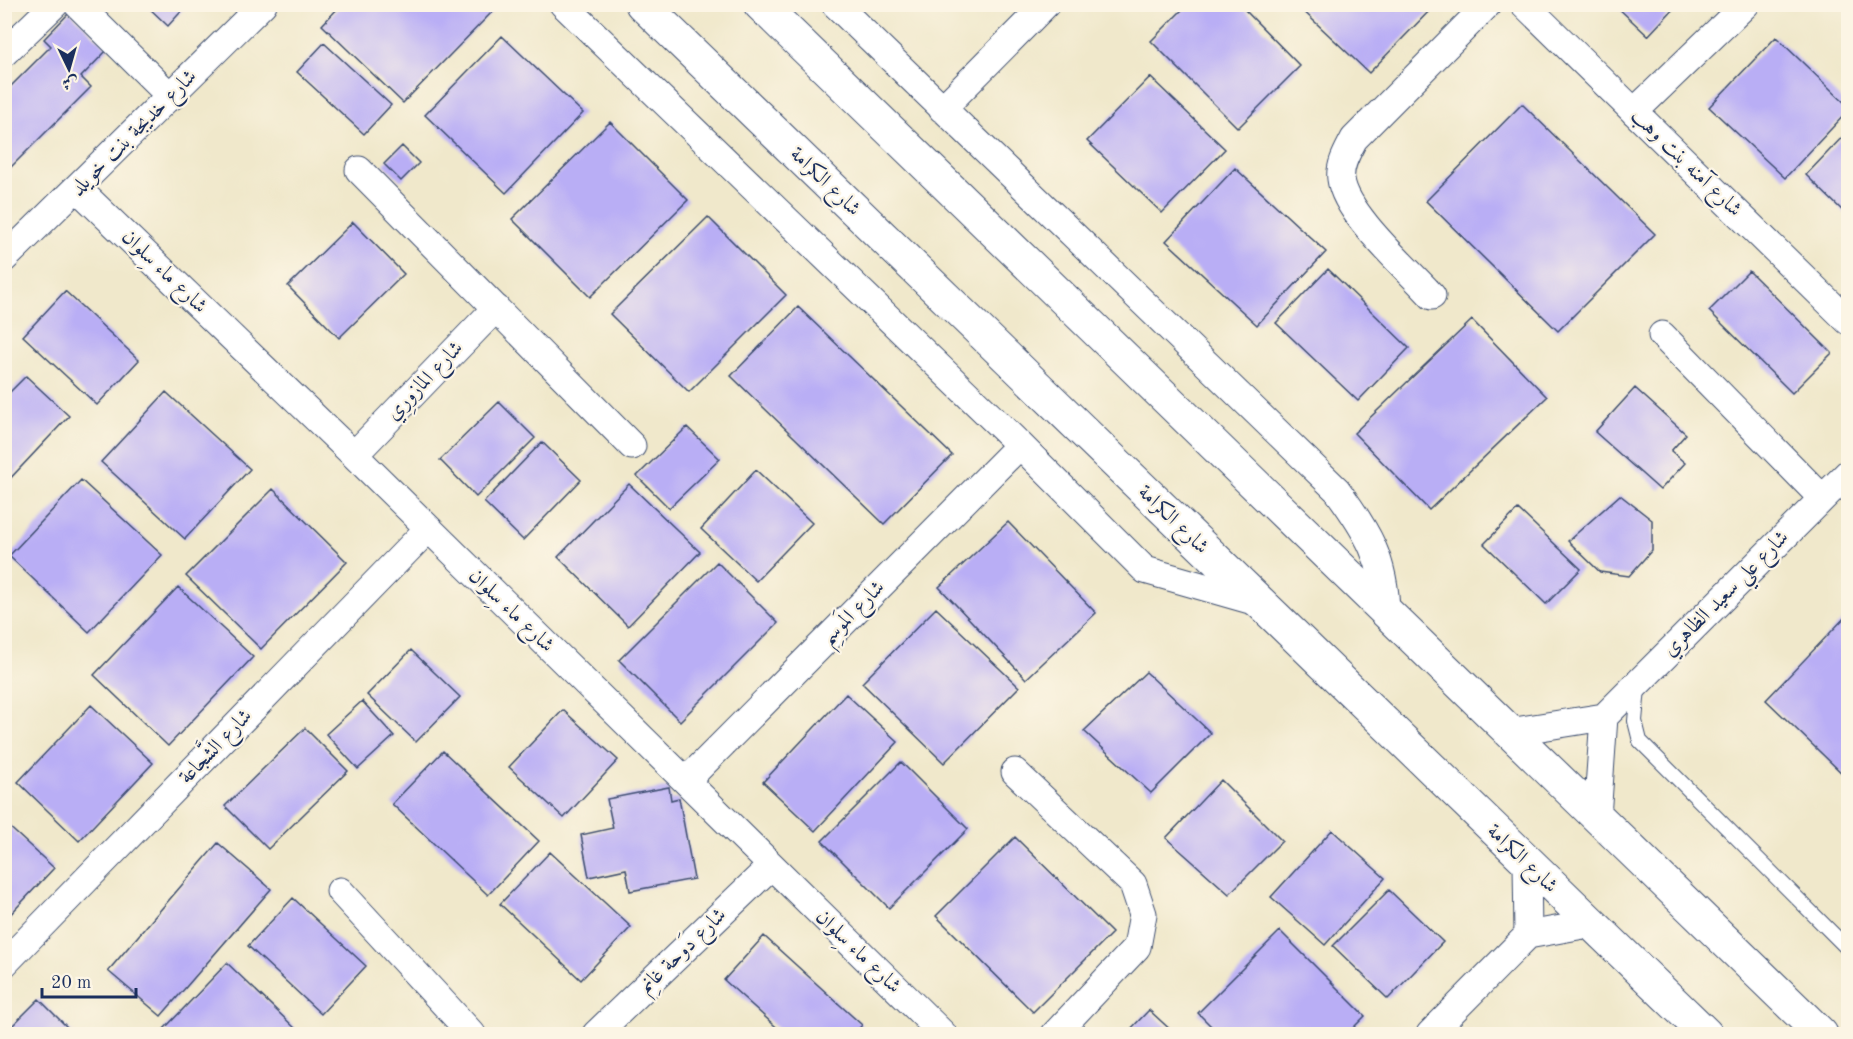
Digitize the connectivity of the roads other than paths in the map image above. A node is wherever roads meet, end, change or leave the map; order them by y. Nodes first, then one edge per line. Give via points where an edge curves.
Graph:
1 (55, 4) edge
2 (77, 4) edge
3 (263, 4) edge
4 (563, 4) edge
5 (642, 4) edge
6 (760, 4) edge
7 (835, 4) edge
8 (1046, 4) edge
9 (1488, 4) edge
10 (1524, 4) edge
11 (1746, 4) edge
12 (4, 52) edge
13 (171, 97) junction
14 (942, 109) junction
15 (1635, 112) junction
16 (359, 170) dead end
17 (78, 189) junction
18 (4, 259) edge
19 (1432, 296) dead end
20 (496, 308) junction
21 (1848, 321) edge
22 (1662, 335) dead end
23 (1020, 445) junction
24 (632, 446) dead end
25 (354, 455) junction
26 (1848, 473) edge
27 (1822, 498) junction
28 (427, 530) junction
29 (1257, 602) junction
30 (1386, 612) junction
31 (1638, 681) junction
32 (1604, 717) junction
33 (1509, 732) junction
34 (1015, 772) dead end
35 (686, 781) junction
36 (1597, 817) junction
37 (1527, 863) junction
38 (770, 867) junction
39 (340, 891) dead end
40 (1590, 924) junction
41 (1528, 935) junction
42 (1848, 950) edge
43 (4, 964) edge
44 (472, 1035) edge
45 (596, 1035) edge
46 (943, 1035) edge
47 (1054, 1035) edge
48 (1430, 1035) edge
49 (1706, 1035) edge
50 (1821, 1035) edge

1 - 12 street
2 - 13 street
3 - 13 street, شارع خديجة بنت خويلد
4 - 23 street
5 - 29 main road, شارع الكرامة
6 - 30 main road
7 - 14 street
8 - 14 street
9 - 19 street via 1353,139 1340,177 1355,212
10 - 15 street, شارع آمنه بنت وهب
11 - 15 street
13 - 17 street, شارع خديجة بنت خويلد
14 - 30 street via 1337,490 1364,527 1378,556
15 - 21 street, شارع آمنه بنت وهب
16 - 20 street
17 - 18 street, شارع خديجة بنت خويلد
17 - 25 street, شارع ماء سِلوان
20 - 24 street
20 - 25 street, شارع المازورِي
22 - 27 street
23 - 29 street via 1145,570
23 - 35 street, شارع المَوسِم
25 - 28 street, شارع ماء سِلوان
26 - 27 street, شارع علي سعيد الظاهري
27 - 31 street, شارع علي سعيد الظاهري
28 - 35 street, شارع ماء سِلوان
28 - 43 street, شارع الشَّجاعة
29 - 37 main road, شارع الكرامة
30 - 33 main road
31 - 32 street, شارع علي سعيد الظاهري
31 - 42 lane via 1635,721 1640,741
32 - 33 street
32 - 36 street
33 - 36 main road
34 - 47 street via 1133,884 1143,914 1137,947
35 - 38 street, شارع ماء سِلوان
36 - 50 main road
37 - 40 main road, شارع الكرامة
37 - 41 street
38 - 45 street, شارع دَوحة غانِم
38 - 46 street, شارع ماء سِلوان
39 - 44 street
40 - 41 street
40 - 49 main road, شارع الكرامة
41 - 48 street

